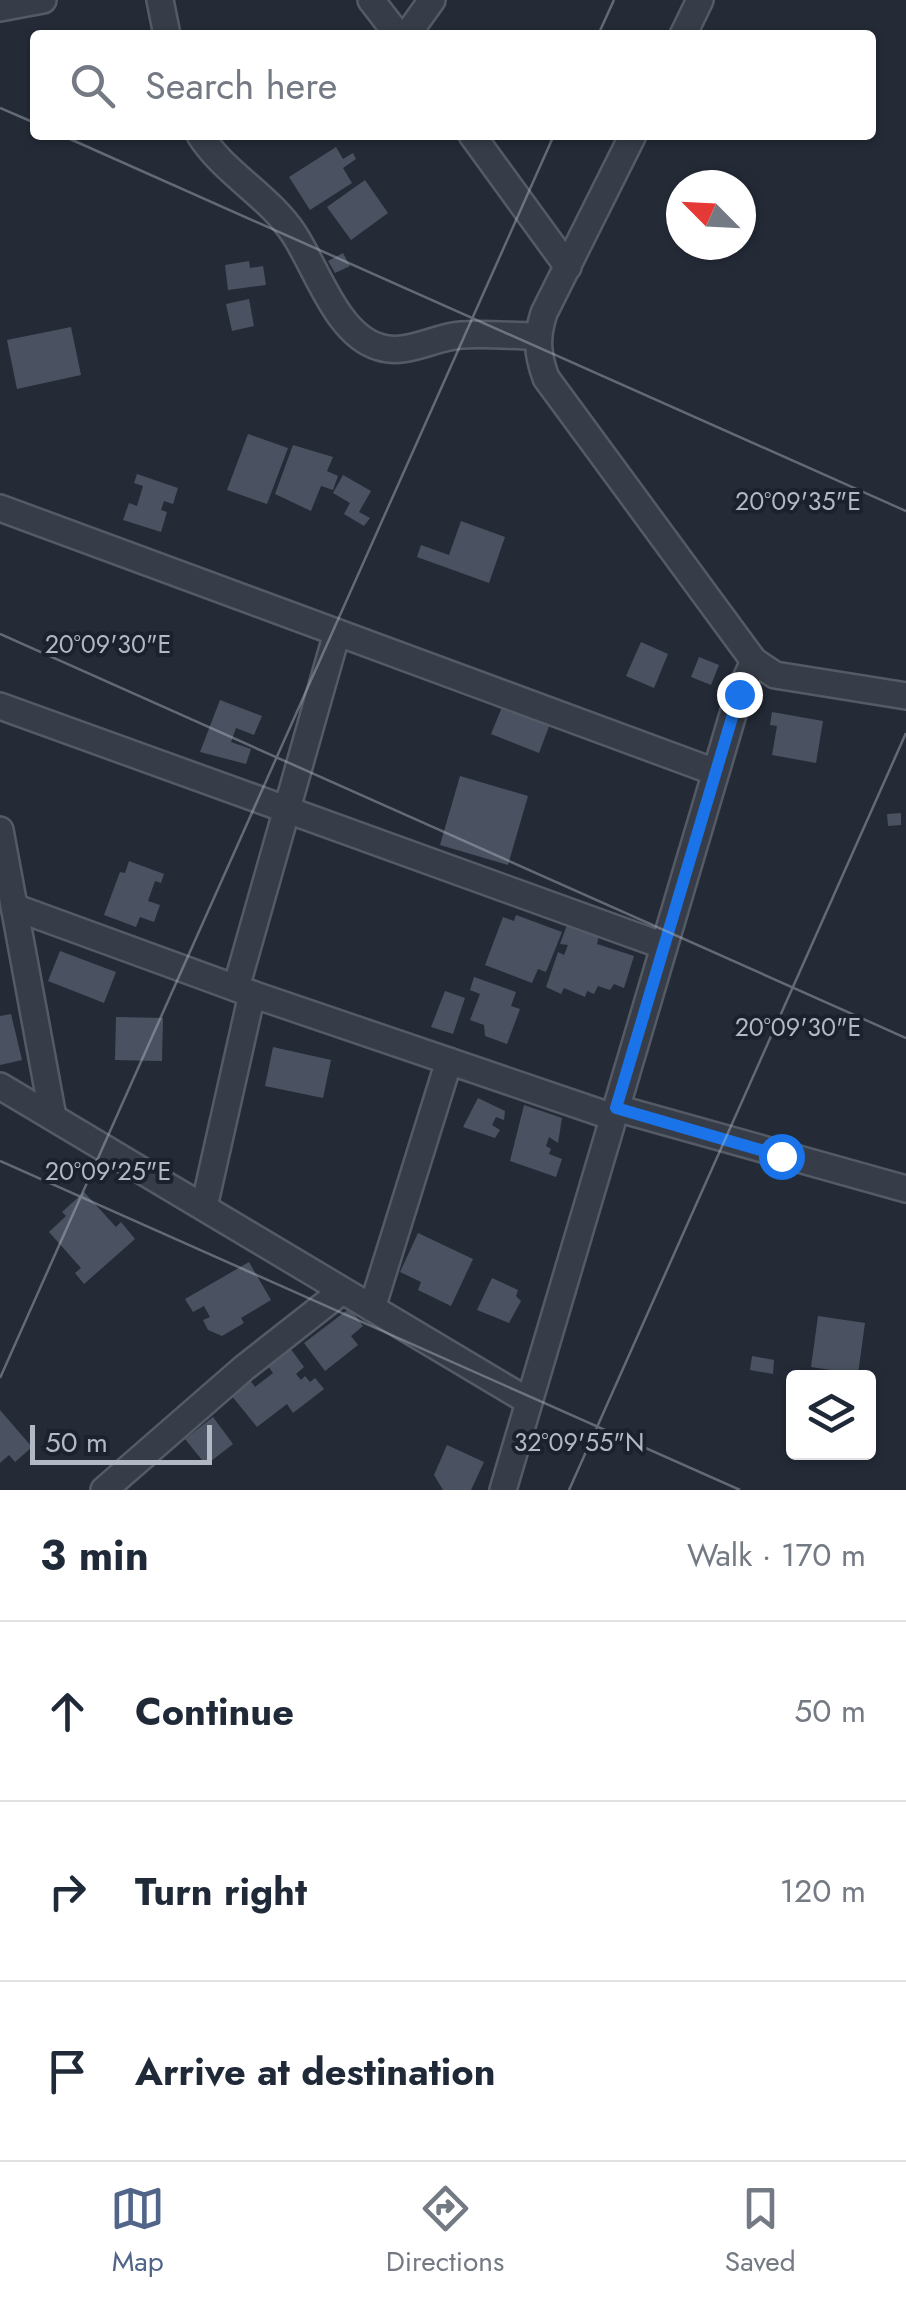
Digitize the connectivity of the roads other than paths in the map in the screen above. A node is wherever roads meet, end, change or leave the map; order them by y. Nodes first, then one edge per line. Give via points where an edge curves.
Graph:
1 (43, 0) edge
2 (160, 0) edge
3 (371, 0) edge
4 (432, 0) edge
5 (694, 3) edge
6 (0, 8) edge
7 (166, 30) edge
8 (394, 30) edge
9 (411, 30) edge
10 (685, 30) edge
11 (205, 140) edge
12 (476, 140) edge
13 (631, 140) edge
14 (568, 268) junction
15 (537, 336) junction
16 (0, 508) edge
17 (336, 633) junction
18 (754, 661) junction
19 (906, 696) edge
20 (0, 706) edge
21 (716, 772) junction
22 (287, 809) junction
23 (0, 830) edge
24 (14, 907) junction
25 (664, 946) junction
26 (244, 991) junction
27 (448, 1061) junction
28 (0, 1086) edge
29 (615, 1113) junction
30 (53, 1117) junction
31 (906, 1188) edge
32 (204, 1207) junction
33 (342, 1291) junction
34 (372, 1308) junction
35 (528, 1401) junction
36 (104, 1490) edge
37 (503, 1490) edge

1 - 6 street
2 - 7 street
3 - 8 street
4 - 9 street
5 - 10 street
11 - 15 street via 286,222 342,321 361,340 382,349 458,335
12 - 14 street
13 - 14 street
14 - 15 street
15 - 18 street via 546,378
16 - 17 street
17 - 21 street
17 - 22 street
18 - 19 street via 775,674
18 - 21 street
20 - 22 street
21 - 25 street
22 - 25 street
22 - 26 street
23 - 24 street
24 - 26 street
24 - 30 street
25 - 29 street
26 - 27 street
26 - 32 street
27 - 29 street
27 - 34 street
28 - 30 street
29 - 31 street
29 - 35 street
30 - 32 street
32 - 33 street
33 - 34 street
33 - 36 street
34 - 35 street
35 - 37 street

